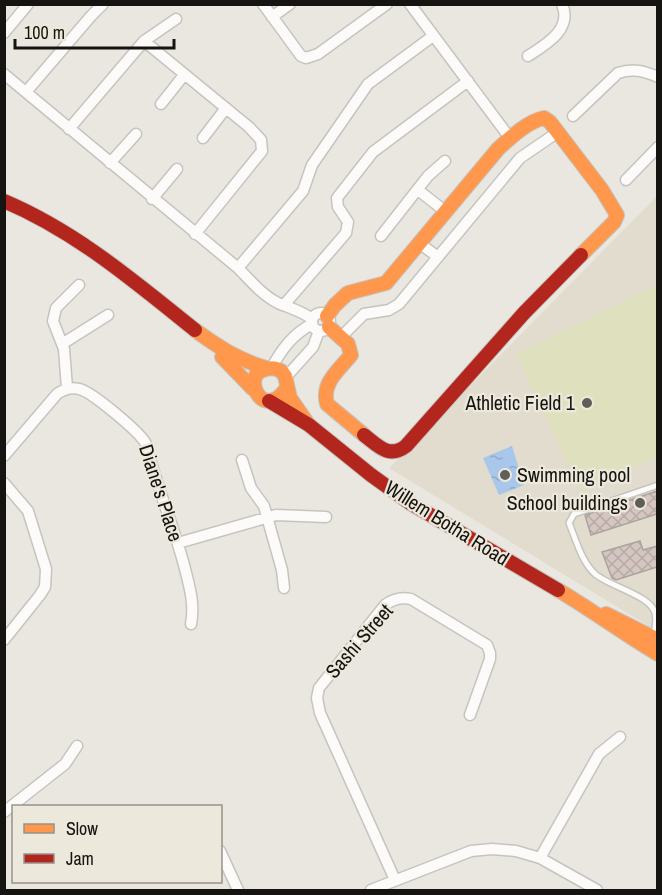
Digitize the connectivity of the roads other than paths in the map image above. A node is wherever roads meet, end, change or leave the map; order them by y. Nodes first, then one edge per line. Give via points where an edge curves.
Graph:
1 (28, 4) edge
2 (103, 4) edge
3 (263, 4) edge
4 (290, 4) edge
5 (387, 4) edge
6 (410, 4) edge
7 (562, 4) edge
8 (272, 17) junction
9 (176, 19) dead end
10 (4, 33) edge
11 (434, 36) junction
12 (144, 41) junction
13 (528, 56) dead end
14 (4, 74) edge
15 (184, 75) junction
16 (657, 77) edge
17 (468, 81) junction
18 (26, 92) junction
19 (161, 104) dead end
20 (226, 108) junction
21 (573, 116) dead end
22 (69, 129) junction
23 (558, 132) junction
24 (136, 134) dead end
25 (203, 138) dead end
26 (510, 138) junction
27 (657, 147) edge
28 (445, 161) dead end
29 (110, 163) junction
30 (177, 169) dead end
31 (626, 180) dead end
32 (418, 190) junction
33 (152, 199) junction
34 (5, 201) edge
35 (446, 212) junction
36 (195, 234) junction
37 (381, 236) dead end
38 (419, 243) junction
39 (438, 257) junction
40 (238, 268) junction
41 (79, 285) dead end
42 (284, 305) junction
43 (108, 315) dead end
44 (320, 323) junction
45 (341, 337) junction
46 (210, 342) junction
47 (62, 344) junction
48 (286, 346) junction
49 (302, 360) junction
50 (269, 368) junction
51 (286, 383) junction
52 (67, 388) junction
53 (254, 389) junction
54 (269, 401) junction
55 (309, 425) junction
56 (4, 456) edge
57 (242, 460) dead end
58 (4, 483) edge
59 (657, 485) edge
60 (272, 516) junction
61 (326, 517) dead end
62 (178, 543) junction
63 (284, 588) dead end
64 (592, 610) junction
65 (191, 624) dead end
66 (656, 639) edge
67 (4, 640) edge
68 (657, 654) edge
69 (470, 715) dead end
70 (620, 737) dead end
71 (77, 746) dead end
72 (13, 805) edge
73 (222, 855) edge
74 (540, 858) junction
75 (395, 880) junction
76 (238, 891) edge
77 (371, 891) edge
78 (597, 891) edge

1 - 10 street
2 - 18 street
3 - 8 street
4 - 8 street
5 - 8 street via 309,58 301,56
6 - 11 street
7 - 13 street via 565,14 559,32
9 - 12 street
11 - 17 street
11 - 40 street via 368,84 312,165 303,191
12 - 15 street
12 - 22 street
14 - 18 street
15 - 19 street
15 - 20 street
16 - 21 street via 640,70 618,73
17 - 26 street
17 - 42 street via 370,155 337,198 348,222 346,232
18 - 22 street
20 - 25 street
20 - 36 street via 256,133 262,151
22 - 29 street
23 - 26 street via 544,118
23 - 39 street via 519,158
23 - 45 street via 602,190 617,218 524,313 403,449 392,453 382,450 327,404 325,387 351,355
24 - 29 street
26 - 35 street
27 - 31 street
28 - 32 street
29 - 33 street
30 - 33 street
32 - 35 street
32 - 37 street
33 - 36 street
34 - 46 street via 82,242
35 - 38 street
36 - 40 street
38 - 39 street
38 - 44 street via 386,283 344,294
39 - 45 street via 395,307 364,314
40 - 42 street via 260,290
41 - 47 street via 56,308 54,327
42 - 44 street
43 - 47 street
44 - 45 street
44 - 48 street via 299,331
44 - 49 street via 313,347
46 - 50 street via 245,362
46 - 53 street
47 - 52 street
48 - 49 street
48 - 50 street
49 - 51 street
50 - 51 street via 282,373
50 - 53 street via 257,373
51 - 54 street via 280,398
51 - 55 street, Willem Botha Road
52 - 56 street via 57,394
52 - 62 street, Diane's Place via 82,389 144,438
53 - 54 street via 259,398
54 - 55 street, Willem Botha Road
55 - 64 street, Willem Botha Road via 410,503
57 - 60 street via 251,488
58 - 67 street via 28,511 46,575 40,595
59 - 66 lane via 574,514 569,524 585,562 594,573 652,607
60 - 61 street
60 - 62 street
60 - 63 street
62 - 65 street, Diane's Place via 193,599
64 - 66 street, Willem Botha Road
64 - 68 street, Willem Botha Road
69 - 75 street, Sashi Street via 490,659 487,645 411,599 393,600 385,605 320,688 320,713
70 - 74 street via 598,754
71 - 72 street via 65,764
73 - 76 street
74 - 75 street via 516,851 471,851
74 - 78 street
75 - 77 street

